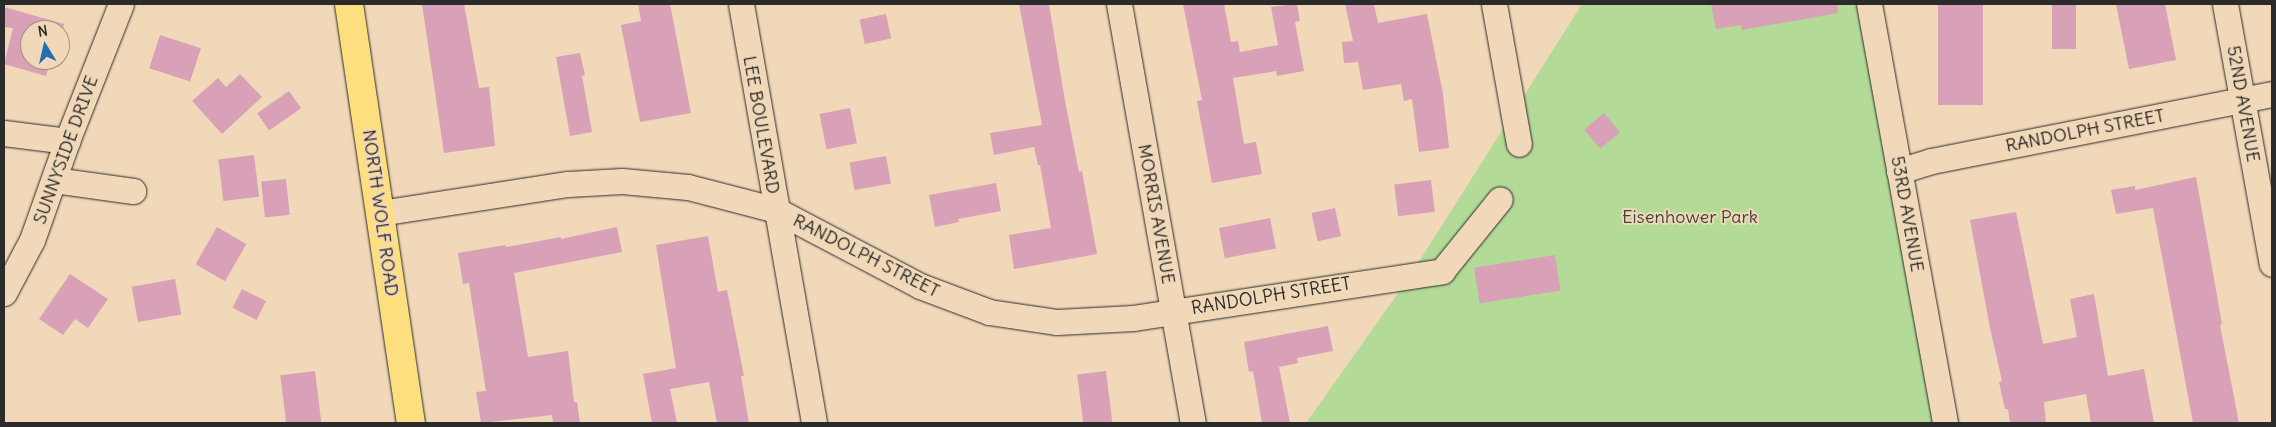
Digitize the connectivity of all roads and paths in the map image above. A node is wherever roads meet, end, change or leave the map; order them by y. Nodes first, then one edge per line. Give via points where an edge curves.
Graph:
1 (121, 4) edge
2 (349, 4) edge
3 (741, 4) edge
4 (1119, 4) edge
5 (1494, 4) edge
6 (1869, 4) edge
7 (2225, 4) edge
8 (2272, 94) edge
9 (2243, 100) junction
10 (4, 133) edge
11 (67, 141) junction
12 (1519, 144) dead end
13 (1899, 171) junction
14 (54, 180) junction
15 (133, 191) dead end
16 (1500, 200) dead end
17 (776, 210) junction
18 (380, 213) junction
19 (2272, 264) edge
20 (4, 293) edge
21 (1173, 311) junction
22 (411, 423) edge
23 (814, 423) edge
24 (1193, 423) edge
25 (1945, 423) edge

1 - 11 street, SUNNYSIDE DRIVE
2 - 18 main road, NORTH WOLF ROAD
3 - 17 street, LEE BOULEVARD
4 - 21 street, MORRIS AVENUE
5 - 12 street
6 - 13 street, 53RD AVENUE
7 - 9 street, 52ND AVENUE
8 - 9 street, RANDOLPH STREET
9 - 13 street, RANDOLPH STREET via 1931,161
9 - 19 street, 52ND AVENUE
10 - 11 street
11 - 14 street, SUNNYSIDE DRIVE
13 - 25 street, 53RD AVENUE
14 - 15 street
14 - 20 street, SUNNYSIDE DRIVE via 32,240
16 - 21 street, RANDOLPH STREET via 1442,271
17 - 18 street, RANDOLPH STREET via 688,187 622,181 568,184
17 - 21 street, RANDOLPH STREET via 920,286 990,312 1057,322 1133,318
17 - 23 street, LEE BOULEVARD
18 - 22 main road, NORTH WOLF ROAD
21 - 24 street, MORRIS AVENUE

